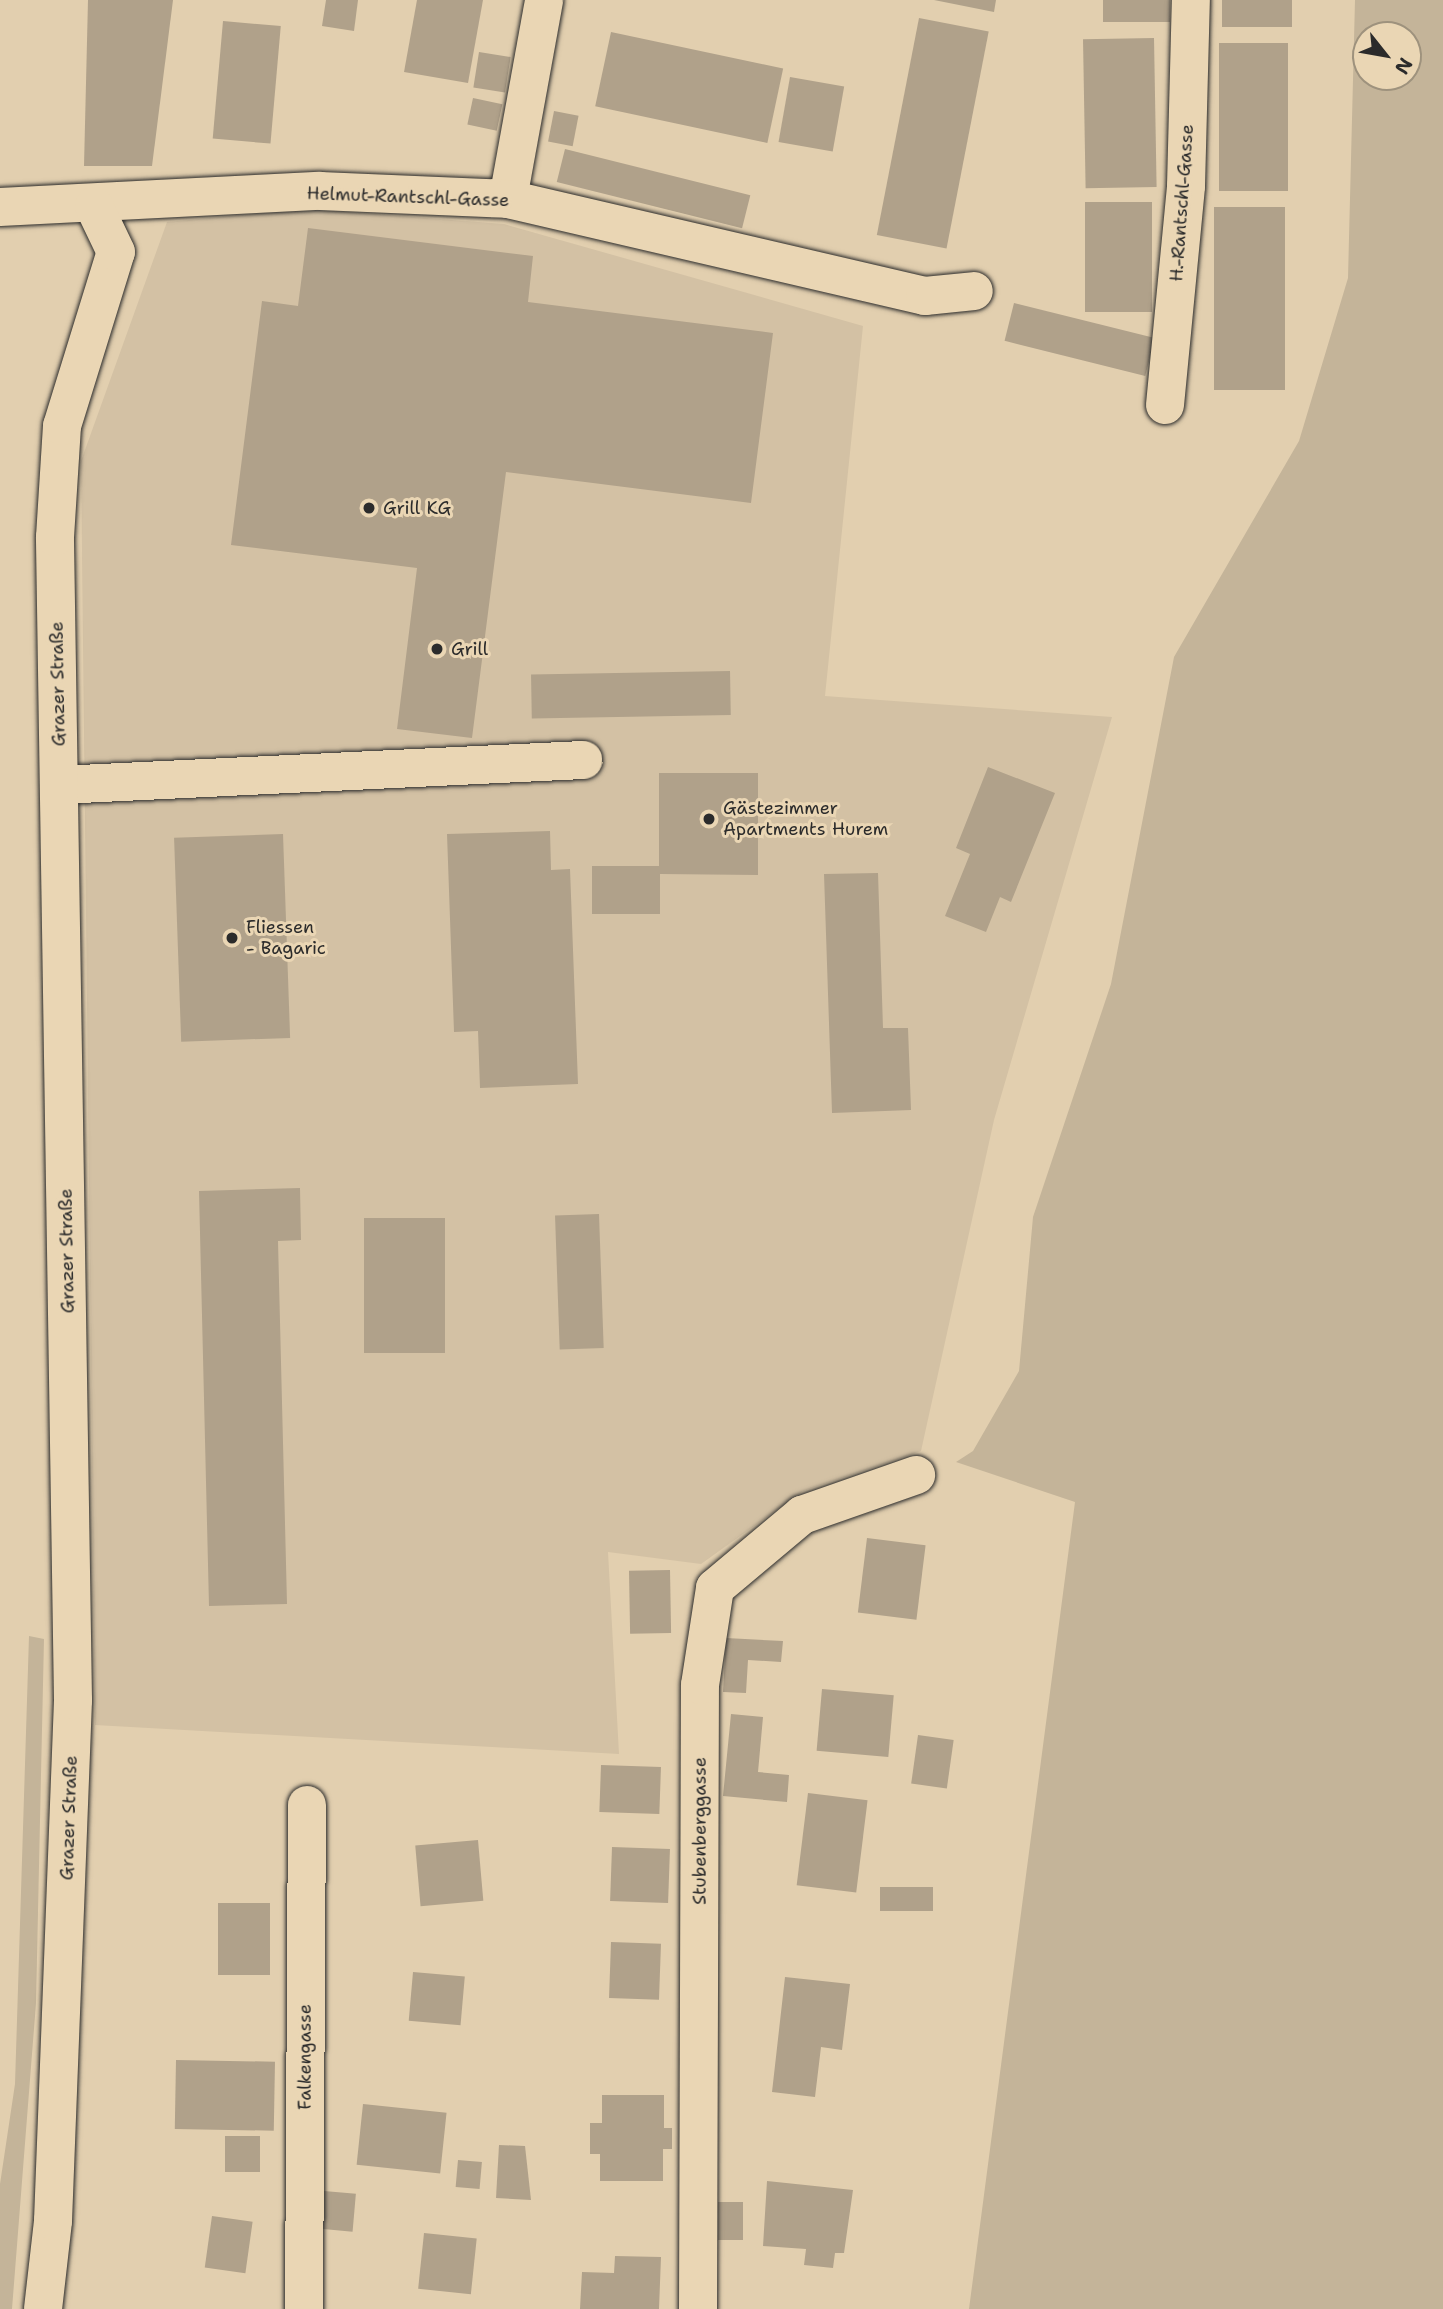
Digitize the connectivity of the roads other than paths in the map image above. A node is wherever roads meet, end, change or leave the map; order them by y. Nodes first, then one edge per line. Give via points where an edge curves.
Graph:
1 (544, 0) edge
2 (1191, 0) edge
3 (508, 198) junction
4 (93, 206) junction
5 (0, 207) edge
6 (974, 291) dead end
7 (1165, 405) dead end
8 (583, 760) dead end
9 (59, 785) junction
10 (916, 1475) dead end
11 (307, 1805) dead end
12 (43, 2309) edge
13 (303, 2309) edge
14 (698, 2309) edge

1 - 3 street
2 - 7 street, H.-Rantschl-Gasse via 1186,186
3 - 4 street, Helmut-Rantschl-Gasse via 320,191
3 - 6 street, Helmut-Rantschl-Gasse via 925,296
4 - 5 street, Helmut-Rantschl-Gasse
4 - 9 street, Grazer Straße via 116,252 62,426 55,537
8 - 9 street
9 - 12 street, Grazer Straße via 74,1700 54,2208
10 - 14 street, Stubenberggasse via 802,1515 715,1588 700,1685
11 - 13 street, Falkengasse

